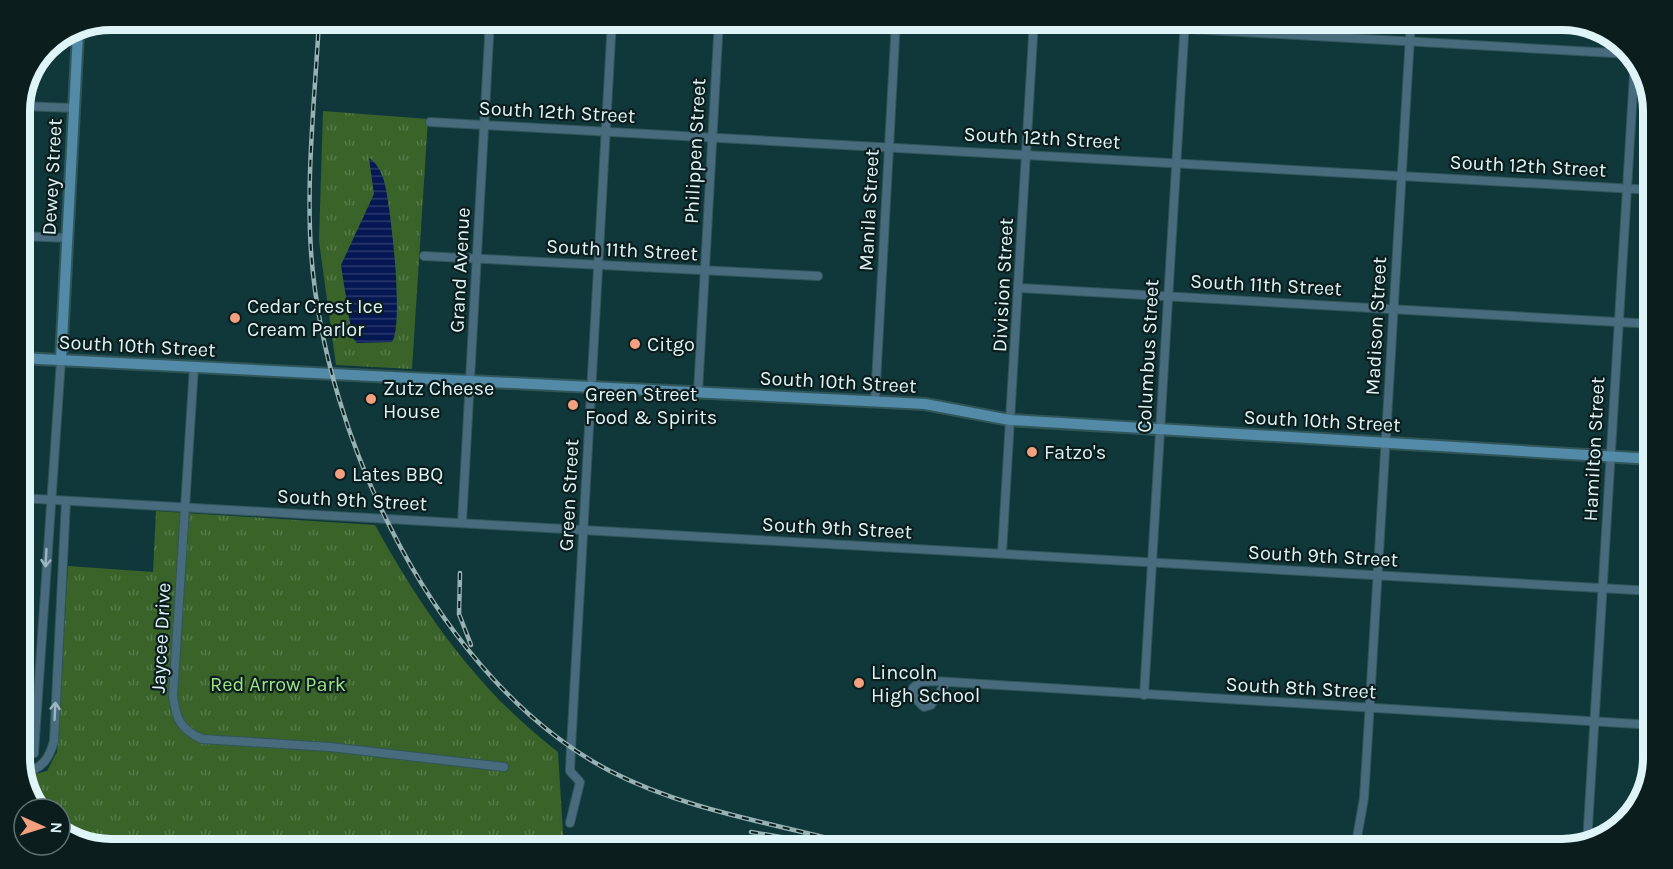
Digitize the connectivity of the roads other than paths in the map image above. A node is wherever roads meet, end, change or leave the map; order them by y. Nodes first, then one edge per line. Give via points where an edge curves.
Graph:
1 (489, 30) edge
2 (611, 30) edge
3 (718, 30) edge
4 (895, 30) edge
5 (1032, 30) edge
6 (1185, 30) edge
7 (1260, 30) edge
8 (1411, 30) edge
9 (78, 37) edge
10 (1410, 42) junction
11 (1618, 53) edge
12 (1634, 74) edge
13 (30, 106) edge
14 (74, 108) junction
15 (430, 122) dead end
16 (484, 125) junction
17 (606, 131) junction
18 (713, 137) junction
19 (889, 146) junction
20 (1026, 153) junction
21 (1176, 162) junction
22 (1401, 176) junction
23 (1627, 188) junction
24 (1643, 189) edge
25 (30, 236) edge
26 (67, 238) junction
27 (424, 256) dead end
28 (477, 258) junction
29 (598, 266) junction
30 (704, 270) junction
31 (818, 276) dead end
32 (1020, 288) junction
33 (1168, 296) junction
34 (1393, 309) junction
35 (1618, 321) junction
36 (1643, 323) edge
37 (30, 358) edge
38 (61, 360) junction
39 (194, 366) junction
40 (470, 381) junction
41 (591, 386) junction
42 (698, 392) junction
43 (875, 401) junction
44 (1011, 420) junction
45 (1160, 429) junction
46 (1385, 442) junction
47 (1610, 456) junction
48 (1643, 458) edge
49 (30, 499) edge
50 (53, 500) junction
51 (66, 501) junction
52 (186, 506) junction
53 (462, 523) junction
54 (584, 530) junction
55 (1002, 553) junction
56 (1152, 562) junction
57 (1377, 576) junction
58 (1603, 589) junction
59 (1643, 591) edge
60 (42, 631) junction
61 (59, 632) junction
62 (946, 683) dead end
63 (1144, 695) junction
64 (1370, 708) junction
65 (1595, 722) junction
66 (1643, 724) edge
67 (34, 753) junction
68 (30, 754) edge
69 (41, 766) junction
70 (504, 767) dead end
71 (31, 770) edge
72 (570, 823) dead end
73 (1588, 835) edge
74 (1357, 839) edge

1 - 16 street, Grand Avenue
2 - 17 street, Green Street
3 - 18 street, Philippen Street
4 - 19 street, Manila Street
5 - 20 street, Division Street
6 - 21 street, Columbus Street
7 - 10 street
8 - 10 street, Madison Street
9 - 14 street, Dewey Street
10 - 11 street
10 - 22 street, Madison Street
12 - 23 street, Hamilton Street
13 - 14 street
14 - 26 street, Dewey Street
15 - 16 street, South 12th Street
16 - 17 street, South 12th Street
16 - 28 street, Grand Avenue
17 - 18 street, South 12th Street
17 - 29 street, Green Street
18 - 19 street, South 12th Street
18 - 30 street, Philippen Street
19 - 20 street, South 12th Street
19 - 43 street, Manila Street
20 - 21 street, South 12th Street
20 - 32 street, Division Street
21 - 22 street, South 12th Street
21 - 33 street, Columbus Street
22 - 23 street, South 12th Street
22 - 34 street, Madison Street
23 - 24 street, South 12th Street
23 - 35 street, Hamilton Street
25 - 26 street
26 - 38 street, Dewey Street
27 - 28 street, South 11th Street
28 - 29 street, South 11th Street
28 - 40 street, Grand Avenue
29 - 30 street, South 11th Street
29 - 41 street, Green Street
30 - 31 street, South 11th Street
30 - 42 street, Philippen Street
32 - 33 street, South 11th Street
32 - 44 street, Division Street
33 - 34 street, South 11th Street
33 - 45 street, Columbus Street
34 - 35 street, South 11th Street
34 - 46 street, Madison Street
35 - 36 street, South 11th Street
35 - 47 street, Hamilton Street
37 - 38 street, South 10th Street
38 - 39 street, South 10th Street
38 - 50 street, Dewey Street
39 - 40 street, South 10th Street
39 - 52 street, Jaycee Drive
40 - 41 street, South 10th Street
40 - 53 street, Grand Avenue
41 - 42 street, South 10th Street
41 - 54 street, Green Street
42 - 43 street, South 10th Street
43 - 44 street, South 10th Street via 926,404
44 - 45 street, South 10th Street
44 - 55 street, Division Street
45 - 46 street, South 10th Street
45 - 56 street, Columbus Street
46 - 47 street, South 10th Street
46 - 57 street, Madison Street
47 - 48 street, South 10th Street
47 - 58 street, Hamilton Street
49 - 50 street, South 9th Street
50 - 51 street, South 9th Street
50 -> 60 street, Dewey Street via 48,517
51 - 52 street, South 9th Street
51 - 61 street
52 - 53 street, South 9th Street
52 - 70 street, Jaycee Drive via 173,696 176,719 186,732 202,739 231,743 330,747
53 - 54 street, South 9th Street
54 - 55 street, South 9th Street
54 - 72 street, Green Street via 570,771 580,782
55 - 56 street, South 9th Street
56 - 57 street, South 9th Street
56 - 63 street, Columbus Street
57 - 58 street, South 9th Street
57 - 64 street, Madison Street
58 - 59 street, South 9th Street
58 - 65 street, Hamilton Street
60 - 61 street
60 - 67 street, Dewey Street
69 -> 61 street via 49,758 54,741
62 - 63 street, South 8th Street
63 - 64 street, South 8th Street
64 - 65 street, South 8th Street
64 - 74 street, Madison Street
65 - 66 street, South 8th Street
65 - 73 street, Hamilton Street
67 - 68 street
67 - 69 street
69 - 71 street

